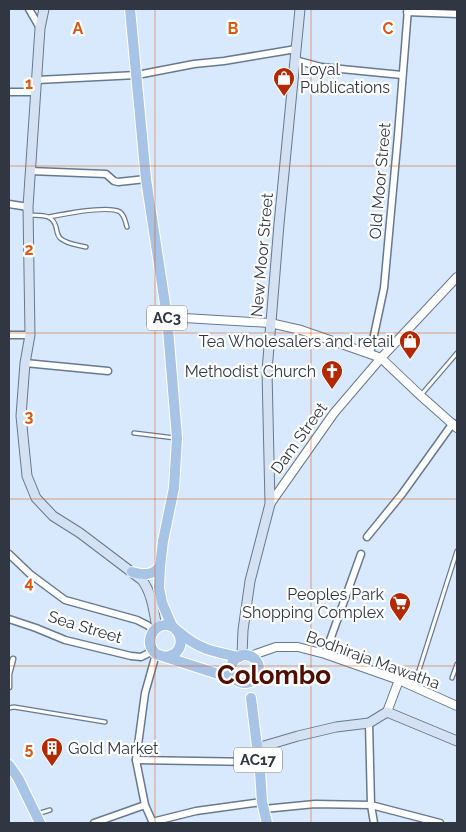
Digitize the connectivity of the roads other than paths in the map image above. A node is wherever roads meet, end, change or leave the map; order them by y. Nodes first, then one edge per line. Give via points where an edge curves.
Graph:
1 (29, 9) edge
2 (44, 9) edge
3 (130, 9) edge
4 (300, 9) edge
5 (407, 10) edge
6 (457, 14) edge
7 (40, 28) junction
8 (296, 49) junction
9 (295, 60) junction
10 (402, 75) junction
11 (137, 76) junction
12 (37, 80) junction
13 (9, 92) edge
14 (36, 92) junction
15 (30, 171) junction
16 (146, 178) junction
17 (9, 204) edge
18 (28, 211) junction
19 (49, 217) junction
20 (127, 226) dead end
21 (86, 247) dead end
22 (457, 277) edge
23 (167, 317) junction
24 (270, 323) junction
25 (9, 335) edge
26 (30, 335) junction
27 (457, 353) edge
28 (370, 354) junction
29 (381, 358) junction
30 (25, 363) junction
31 (108, 371) dead end
32 (421, 396) junction
33 (455, 426) edge
34 (134, 433) dead end
35 (177, 438) junction
36 (270, 504) junction
37 (367, 537) dead end
38 (457, 551) edge
39 (9, 554) edge
40 (361, 554) dead end
41 (160, 566) junction
42 (132, 572) junction
43 (9, 619) edge
44 (156, 629) junction
45 (175, 629) junction
46 (158, 654) junction
47 (325, 654) junction
48 (244, 656) junction
49 (13, 659) dead end
50 (457, 664) edge
51 (452, 678) dead end
52 (399, 680) junction
53 (245, 681) junction
54 (9, 687) edge
55 (414, 687) junction
56 (457, 706) edge
57 (9, 708) edge
58 (387, 712) junction
59 (106, 722) dead end
60 (369, 722) junction
61 (457, 741) edge
62 (257, 748) junction
63 (136, 760) junction
64 (259, 762) junction
65 (9, 765) edge
66 (145, 805) junction
67 (263, 805) junction
68 (371, 805) junction
69 (50, 810) dead end
70 (38, 819) edge
71 (94, 823) edge
72 (152, 823) edge
73 (267, 823) edge
74 (374, 823) edge
75 (440, 823) edge

1 - 7 street
2 - 7 main road
3 - 11 main road, AC3
4 - 8 main road, New Moor Street
5 - 6 street
5 - 10 street, Old Moor Street
7 - 12 main road
8 - 9 main road, New Moor Street
8 - 11 street
9 - 10 street via 322,67
9 - 24 main road, New Moor Street
10 - 28 street, Old Moor Street via 384,288
11 - 12 street
11 - 16 main road, AC3
12 - 14 main road
13 - 14 street
14 - 15 main road
15 - 16 street via 106,174 118,182
15 - 18 main road
16 - 23 main road, AC3
17 - 18 street
18 - 19 lane
18 - 26 main road
19 - 20 lane via 88,210 113,210 124,216
19 - 21 lane via 61,239
22 - 29 street, Dam Street
23 - 24 street
23 - 35 main road, AC3
24 - 28 street
24 - 36 main road, New Moor Street via 267,371
25 - 26 street
26 - 30 main road
27 - 32 lane
28 - 29 street
29 - 32 street
29 - 36 street, Dam Street via 334,413
30 - 31 street
30 - 42 main road via 21,416 27,476 36,498 53,516
32 - 33 street
33 - 37 street
34 - 35 lane
35 - 41 main road, AC3 via 174,488
36 - 48 main road, Dam Street via 250,581 243,630
38 - 55 lane
39 - 44 street via 65,600 137,620
40 - 47 street
41 - 42 main road via 150,574
41 - 45 main road, AC3 via 162,603
42 - 44 main road via 146,584
43 - 46 street, Sea Street via 65,640 131,656
44 - 45 main road via 163,625
44 - 46 main road via 150,642
45 - 46 main road via 181,636 178,650 175,654
45 - 48 main road via 201,648
46 - 53 main road, Sea Street
46 - 63 street via 146,693
47 - 48 street, Bodhiraja Mawatha via 298,647 276,647
47 - 52 street, Bodhiraja Mawatha
48 - 53 main road via 234,661 231,670 232,674
48 - 53 main road via 257,662 259,670 256,678
49 - 54 street
50 - 51 lane
52 - 55 street, Bodhiraja Mawatha
52 - 58 street
53 - 62 main road, AC17 via 251,698
55 - 56 street, Bodhiraja Mawatha
57 - 59 lane
58 - 60 main road
58 - 61 main road
60 - 62 main road via 336,727
60 - 68 street
62 - 64 main road, AC17
63 - 64 street
63 - 66 street
64 - 67 main road, AC17
65 - 70 main road
66 - 71 street
66 - 72 street
67 - 68 street
67 - 72 street via 196,811
67 - 73 main road, AC17
68 - 74 street
68 - 75 street
69 - 70 lane

